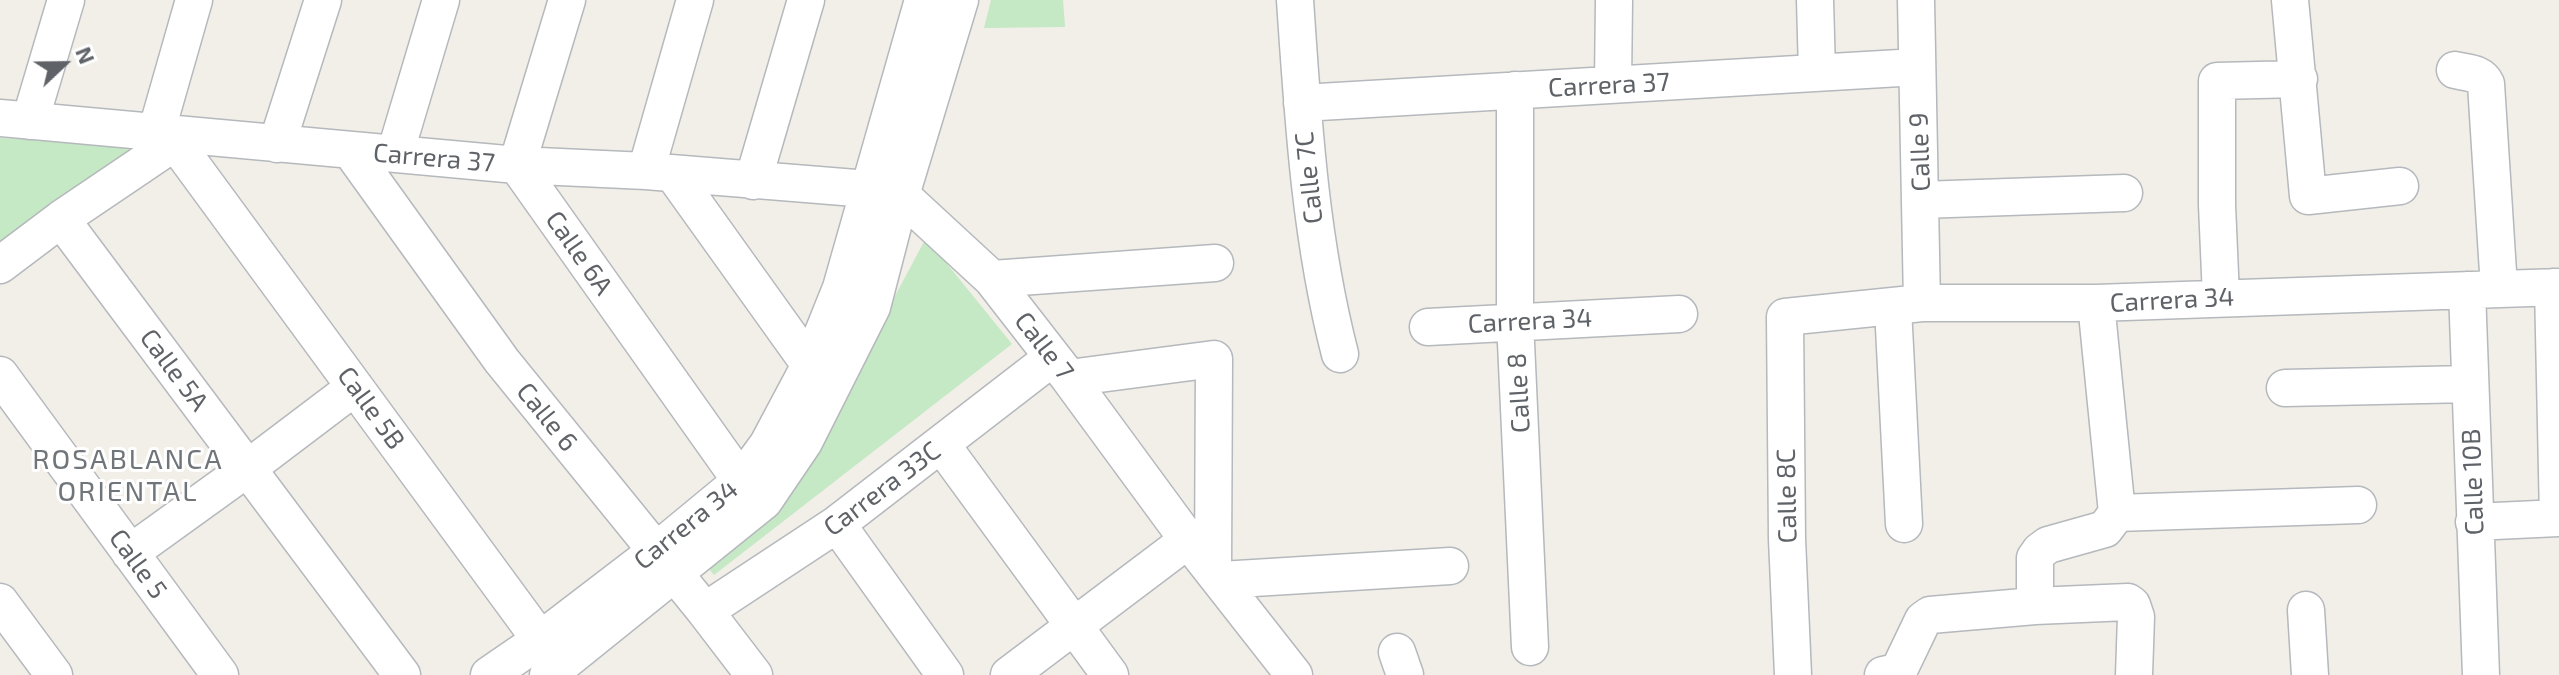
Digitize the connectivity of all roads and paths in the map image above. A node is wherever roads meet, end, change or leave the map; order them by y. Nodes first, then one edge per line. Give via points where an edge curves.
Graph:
1 (66, 0) edge
2 (194, 0) edge
3 (323, 0) edge
4 (441, 0) edge
5 (567, 0) edge
6 (695, 0) edge
7 (806, 0) edge
8 (923, 0) edge
9 (960, 0) edge
10 (1295, 0) edge
11 (1614, 0) edge
12 (1815, 0) edge
13 (1916, 0) edge
14 (2290, 0) edge
15 (1917, 67) junction
16 (2455, 70) dead end
17 (1817, 73) junction
18 (2299, 79) junction
19 (1613, 84) junction
20 (1515, 90) junction
21 (1302, 103) junction
22 (15, 120) edge
23 (169, 137) junction
24 (277, 144) junction
25 (351, 151) junction
26 (395, 154) junction
27 (517, 165) junction
28 (660, 173) junction
29 (753, 181) junction
30 (2400, 186) dead end
31 (884, 192) junction
32 (2124, 193) dead end
33 (1921, 200) junction
34 (61, 219) junction
35 (1215, 263) dead end
36 (0, 265) edge
37 (992, 279) junction
38 (2556, 287) edge
39 (2483, 289) junction
40 (2221, 297) junction
41 (2096, 303) junction
42 (1907, 306) junction
43 (1679, 314) dead end
44 (1785, 317) joint
45 (1515, 321) junction
46 (1428, 327) dead end
47 (1340, 354) dead end
48 (810, 365) junction
49 (1061, 368) junction
50 (2470, 384) junction
51 (355, 387) junction
52 (2285, 388) dead end
53 (5, 392) edge
54 (941, 444) junction
55 (248, 468) junction
56 (741, 481) junction
57 (2358, 505) dead end
58 (2117, 513) junction
59 (2559, 518) edge
60 (2474, 522) junction
61 (837, 524) junction
62 (1904, 524) dead end
63 (1188, 540) junction
64 (130, 553) junction
65 (665, 563) junction
66 (1450, 566) dead end
67 (1217, 575) junction
68 (0, 602) edge
69 (2035, 606) junction
70 (2306, 610) dead end
71 (705, 611) junction
72 (1074, 627) junction
73 (1530, 647) dead end
74 (554, 664) edge
75 (54, 675) edge
76 (220, 675) edge
77 (402, 675) edge
78 (489, 675) edge
79 (754, 675) edge
80 (945, 675) edge
81 (1009, 675) edge
82 (1110, 675) edge
83 (1294, 675) edge
84 (1793, 675) edge
85 (1883, 675) edge
86 (2134, 675) edge
87 (2310, 675) edge
88 (2481, 675) edge

1 - 22 street
2 - 23 street
3 - 24 street
4 - 26 street
5 - 27 street
6 - 28 street
7 - 29 street
8 - 31 street
9 - 31 street
10 - 21 street, Calle 7C
11 - 19 street
12 - 17 street
13 - 15 street, Calle 9
14 - 18 street
15 - 17 street, Carrera 37
15 - 33 street, Calle 9
16 - 39 street, Calle 10B via 2478,75 2486,84
17 - 19 street, Carrera 37
18 - 30 street via 2308,196
18 - 40 street via 2217,81
19 - 20 street, Carrera 37
20 - 21 street, Carrera 37
20 - 45 street, Calle 8
21 - 47 street, Calle 7C via 1314,228
22 - 23 street, Carrera 37
23 - 24 street, Carrera 37
23 - 34 street
23 - 51 street, Calle 5B
24 - 25 street, Carrera 37
25 - 26 street, Carrera 37
25 - 65 street, Calle 6 via 502,361
26 - 27 street, Carrera 37
27 - 28 street, Carrera 37
27 - 56 street, Calle 6A
28 - 29 street, Carrera 37
28 - 48 street
29 - 31 street, Carrera 37
31 - 37 street, Calle 7
31 - 48 street, Carrera 34
31 - 65 street, Carrera 34 via 872,307 804,442 764,501
32 - 33 street
33 - 42 street, Calle 9
34 - 36 street
34 - 55 street, Calle 5A
35 - 37 street
37 - 49 street, Calle 7
38 - 39 street, Carrera 34
38 - 59 street
39 - 40 street, Carrera 34
39 - 50 street, Calle 10B
40 - 41 street, Carrera 34
41 - 42 street, Carrera 34
41 - 58 street
42 - 44 street, Carrera 34
42 - 62 street, Calle 9
43 - 45 street, Carrera 34
44 - 84 street, Calle 8C
45 - 46 street, Carrera 34
45 - 73 street, Calle 8
48 - 56 street, Carrera 34 via 768,444
49 - 54 street, Carrera 33C
49 - 63 street, Calle 7
49 - 67 street via 1214,359
50 - 52 street
50 - 60 street, Calle 10B
51 - 55 street
51 - 74 street, Calle 5B
53 - 64 street, Calle 5
54 - 61 street, Carrera 33C
54 - 72 street
55 - 64 street
55 - 77 street, Calle 5A
56 - 65 street, Carrera 34
57 - 58 street
58 - 69 street via 2105,529 2040,551 2035,558
59 - 60 street
60 - 88 street, Calle 10B
61 - 71 street, Carrera 33C
61 - 80 street
63 - 67 street, Calle 7
63 - 72 street
64 - 76 street, Calle 5
65 - 71 street, Calle 6
65 - 74 street, Carrera 34
66 - 67 street
67 - 83 street, Calle 7
68 - 75 street
69 - 85 street via 1930,615 1900,668
69 - 86 street via 2128,602 2136,617
70 - 87 street
71 - 79 street, Calle 6
72 - 81 street
72 - 82 street
74 - 78 street, Carrera 34

